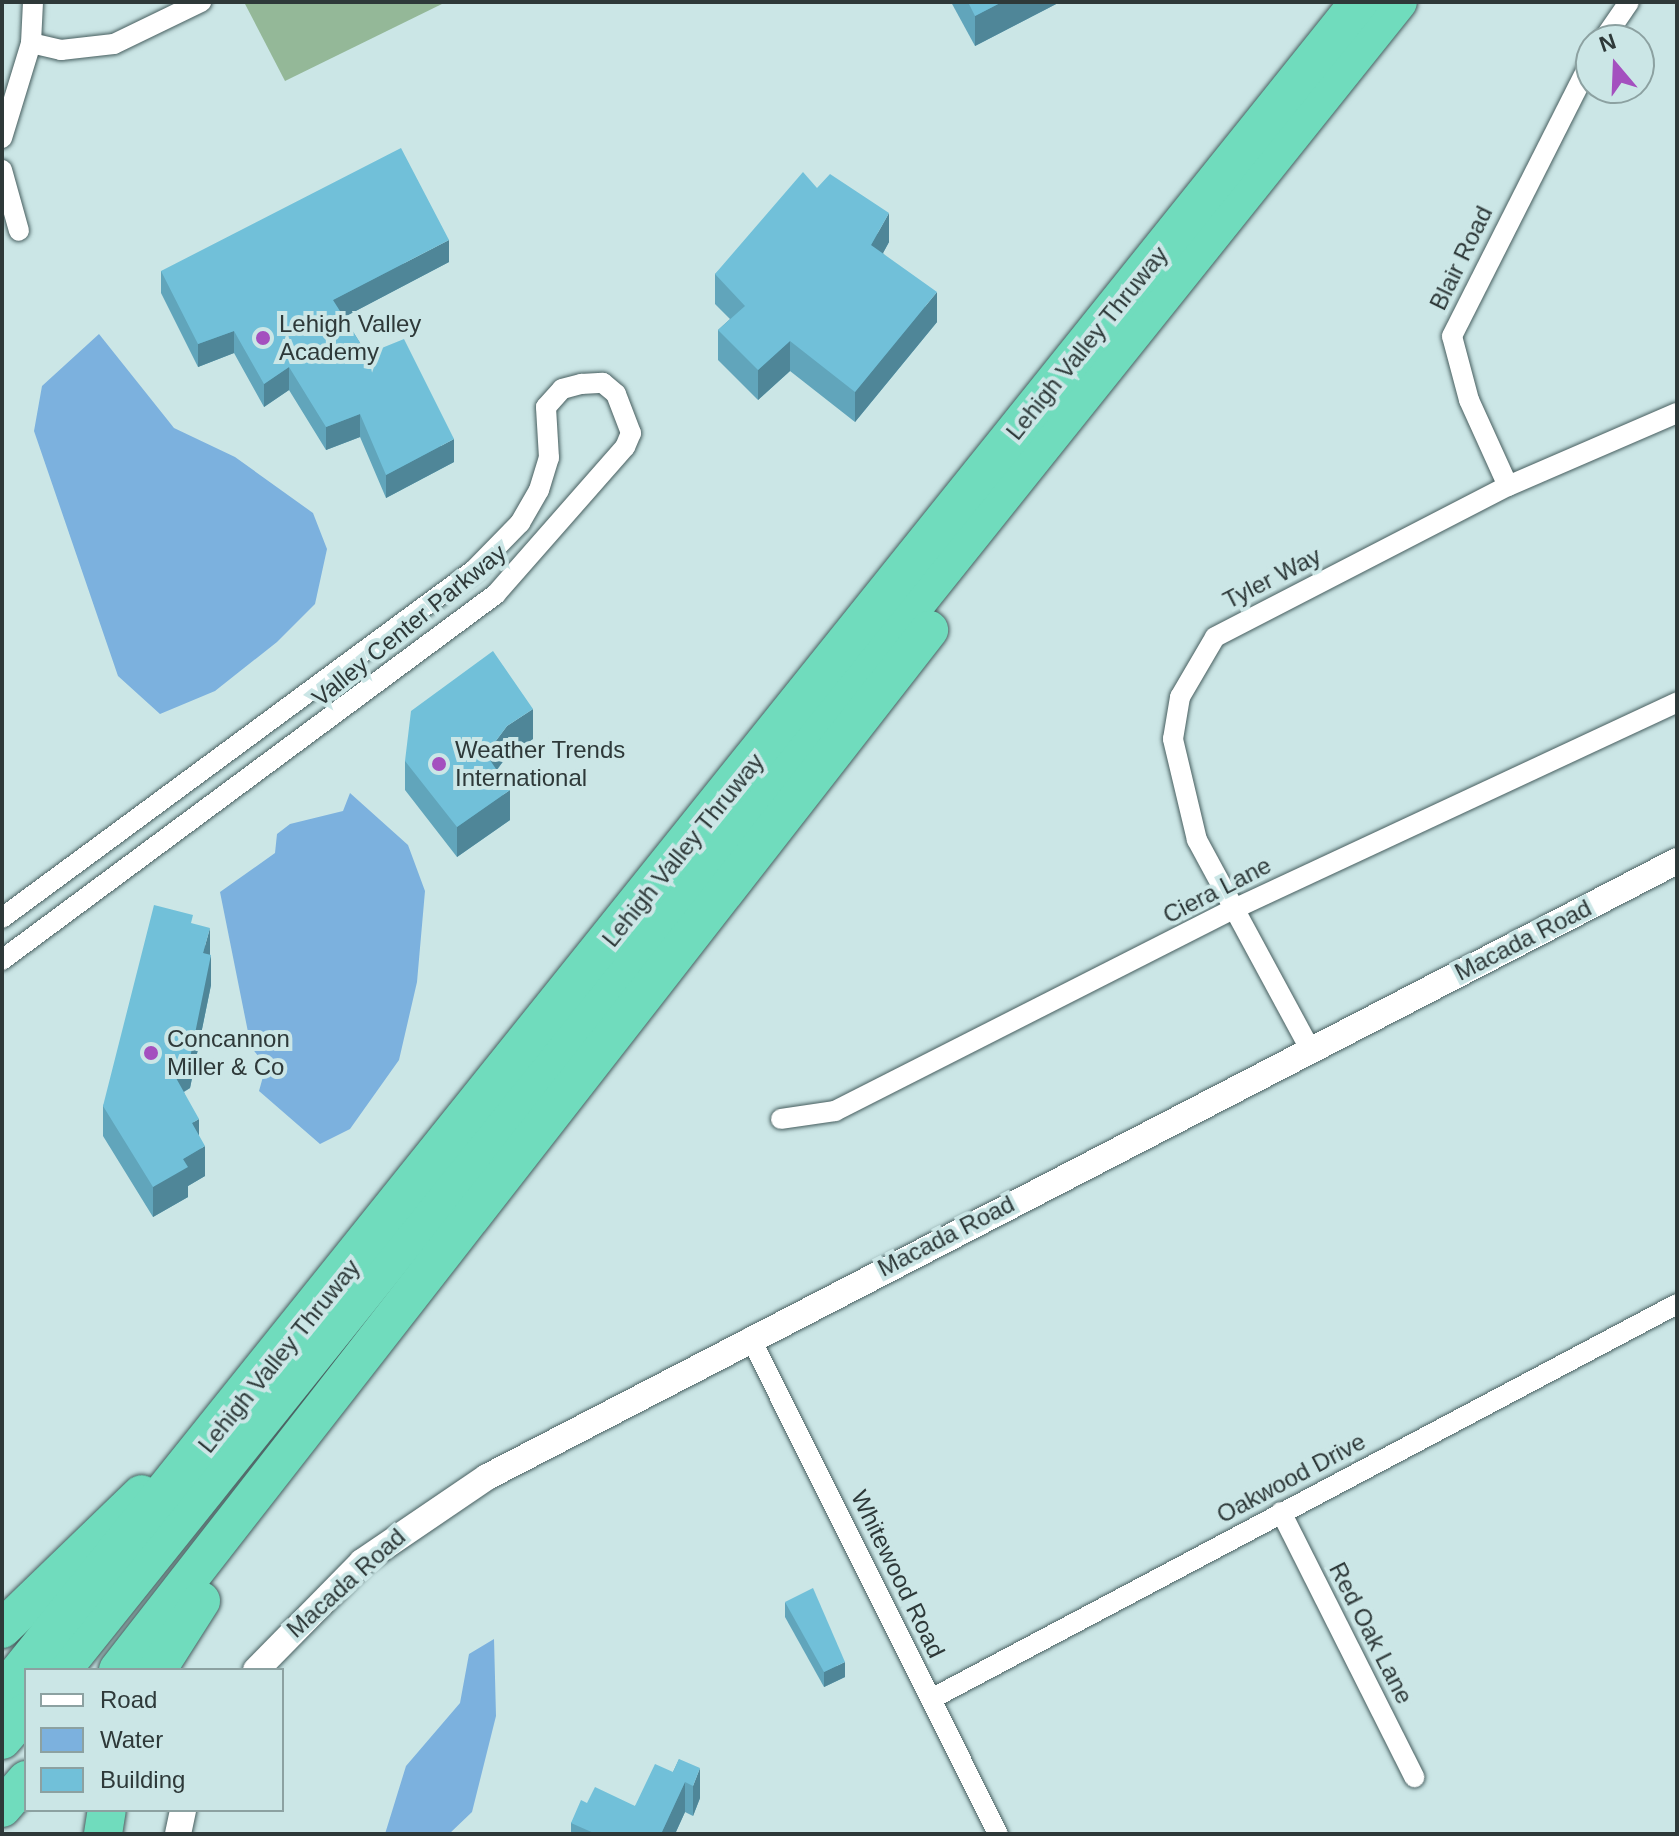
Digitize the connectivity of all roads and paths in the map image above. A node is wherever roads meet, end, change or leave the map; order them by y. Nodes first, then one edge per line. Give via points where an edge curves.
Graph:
1 (33, 2) edge
2 (201, 2) edge
3 (1359, 2) edge
4 (1398, 2) edge
5 (1629, 2) edge
6 (1614, 24) edge
7 (31, 43) junction
8 (1575, 93) edge
9 (2, 138) edge
10 (1268, 166) junction
11 (2, 170) edge
12 (19, 231) dead end
13 (1677, 413) edge
14 (1508, 486) junction
15 (1677, 702) edge
16 (1677, 861) edge
17 (1236, 908) junction
18 (2, 918) edge
19 (2, 960) edge
20 (1310, 1049) junction
21 (781, 1119) dead end
22 (443, 1251) junction
23 (1677, 1304) edge
24 (750, 1337) junction
25 (274, 1362) junction
26 (1281, 1512) junction
27 (2, 1629) edge
28 (64, 1668) edge
29 (120, 1668) edge
30 (158, 1668) edge
31 (258, 1668) edge
32 (2, 1693) edge
33 (931, 1699) junction
34 (24, 1714) edge
35 (2, 1740) edge
36 (1414, 1777) dead end
37 (24, 1782) edge
38 (2, 1808) edge
39 (107, 1812) edge
40 (183, 1812) edge
41 (103, 1834) edge
42 (178, 1834) edge
43 (998, 1834) edge

1 - 7 street
2 - 7 street via 114,44 61,50
3 - 25 highway, Lehigh Valley Thruway
4 - 10 highway, Lehigh Valley Thruway
5 - 6 street
7 - 9 street
8 - 14 street, Blair Road via 1452,336 1469,400
10 - 22 highway via 776,833
10 - 28 highway, Lehigh Valley Thruway
11 - 12 street
13 - 14 street, Tyler Way
14 - 17 street, Tyler Way via 1215,637 1180,697 1173,739 1197,840
15 - 17 street, Ciera Lane
16 - 20 street, Macada Road
17 - 20 street, Tyler Way
17 - 21 street, Ciera Lane via 835,1111
18 - 19 street, Valley Center Parkway via 474,570 520,523 539,490 549,458 546,407 562,389 581,384 603,383 616,394 631,433 625,447 505,585 295,749
20 - 24 street, Macada Road
22 - 29 highway
22 - 30 highway
23 - 26 street, Oakwood Drive
24 - 31 street, Macada Road via 416,1519 336,1585
24 - 33 street, Whitewood Road
25 - 27 highway
25 - 32 highway, Lehigh Valley Thruway
26 - 33 street, Oakwood Drive
26 - 36 street, Red Oak Lane
33 - 43 street, Whitewood Road
34 - 35 highway
37 - 38 highway
39 - 41 highway
40 - 42 street

